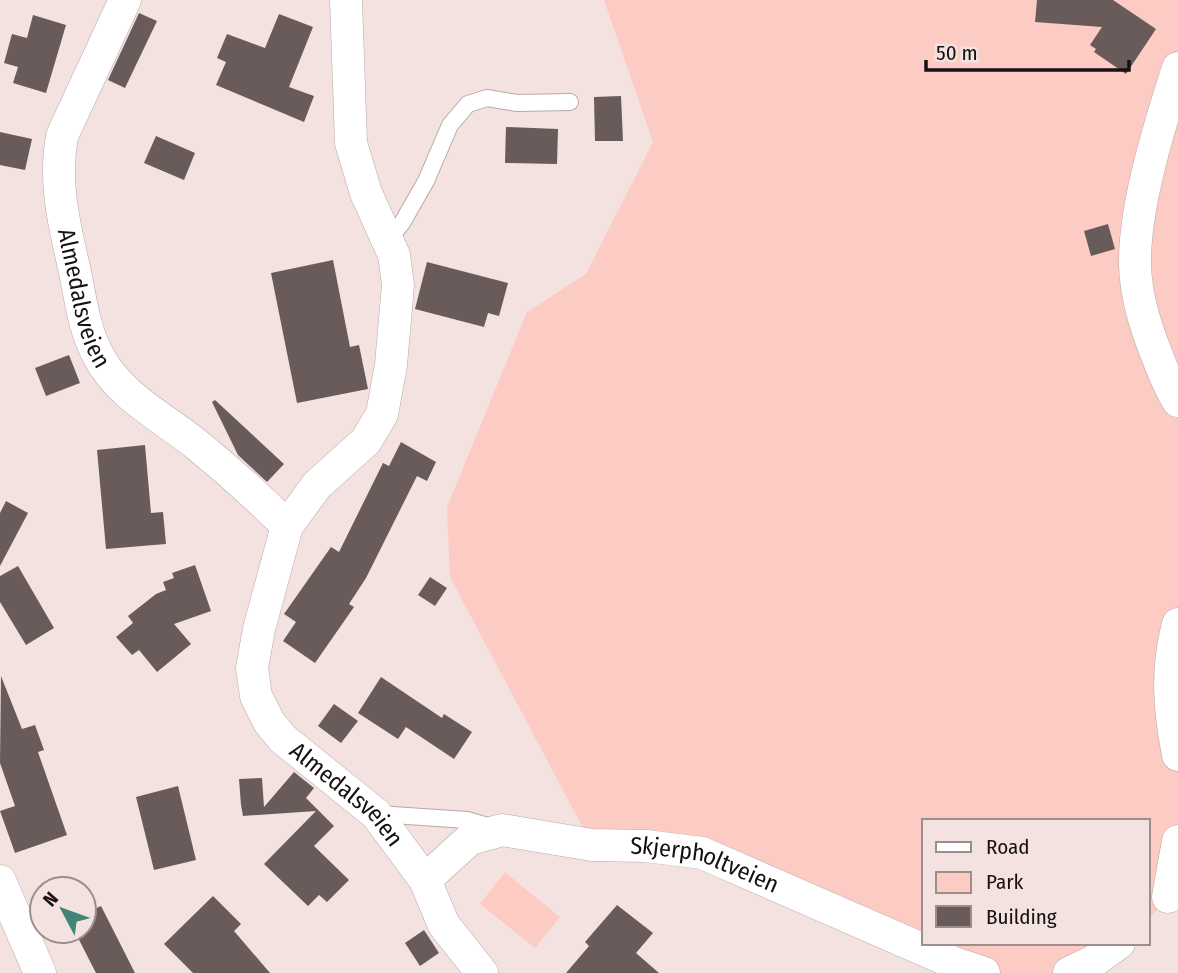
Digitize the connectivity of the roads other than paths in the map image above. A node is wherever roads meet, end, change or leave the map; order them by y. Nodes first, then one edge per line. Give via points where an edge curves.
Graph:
1 (125, 0) edge
2 (346, 0) edge
3 (1178, 68) edge
4 (570, 102) dead end
5 (389, 239) junction
6 (1178, 401) edge
7 (287, 526) junction
8 (1178, 624) edge
9 (1178, 755) edge
10 (376, 814) junction
11 (502, 830) junction
12 (1178, 841) edge
13 (425, 880) junction
14 (0, 881) edge
15 (1165, 900) edge
16 (1116, 945) edge
17 (40, 973) edge
18 (482, 973) edge
19 (984, 973) edge
20 (1069, 973) edge

1 - 7 street, Almedalsveien via 62,136 58,158 63,221 86,322 97,354 121,386 219,462
2 - 5 street, Almedalsveien via 351,143 366,193
3 - 6 street via 1141,212 1135,265 1149,336
4 - 5 lane via 517,103 487,98 468,104 450,125 426,181
5 - 7 street, Almedalsveien via 398,285 382,415 366,440 317,485
7 - 10 street, Almedalsveien via 259,629 252,668 256,696 283,739
8 - 9 street via 1168,690
10 - 11 lane via 467,820
10 - 13 street, Almedalsveien
11 - 13 street, Skjerpholtveien via 470,839
11 - 19 street, Skjerpholtveien via 580,843 702,853
12 - 15 street
13 - 18 street, Almedalsveien via 444,925
14 - 17 street
16 - 20 street

